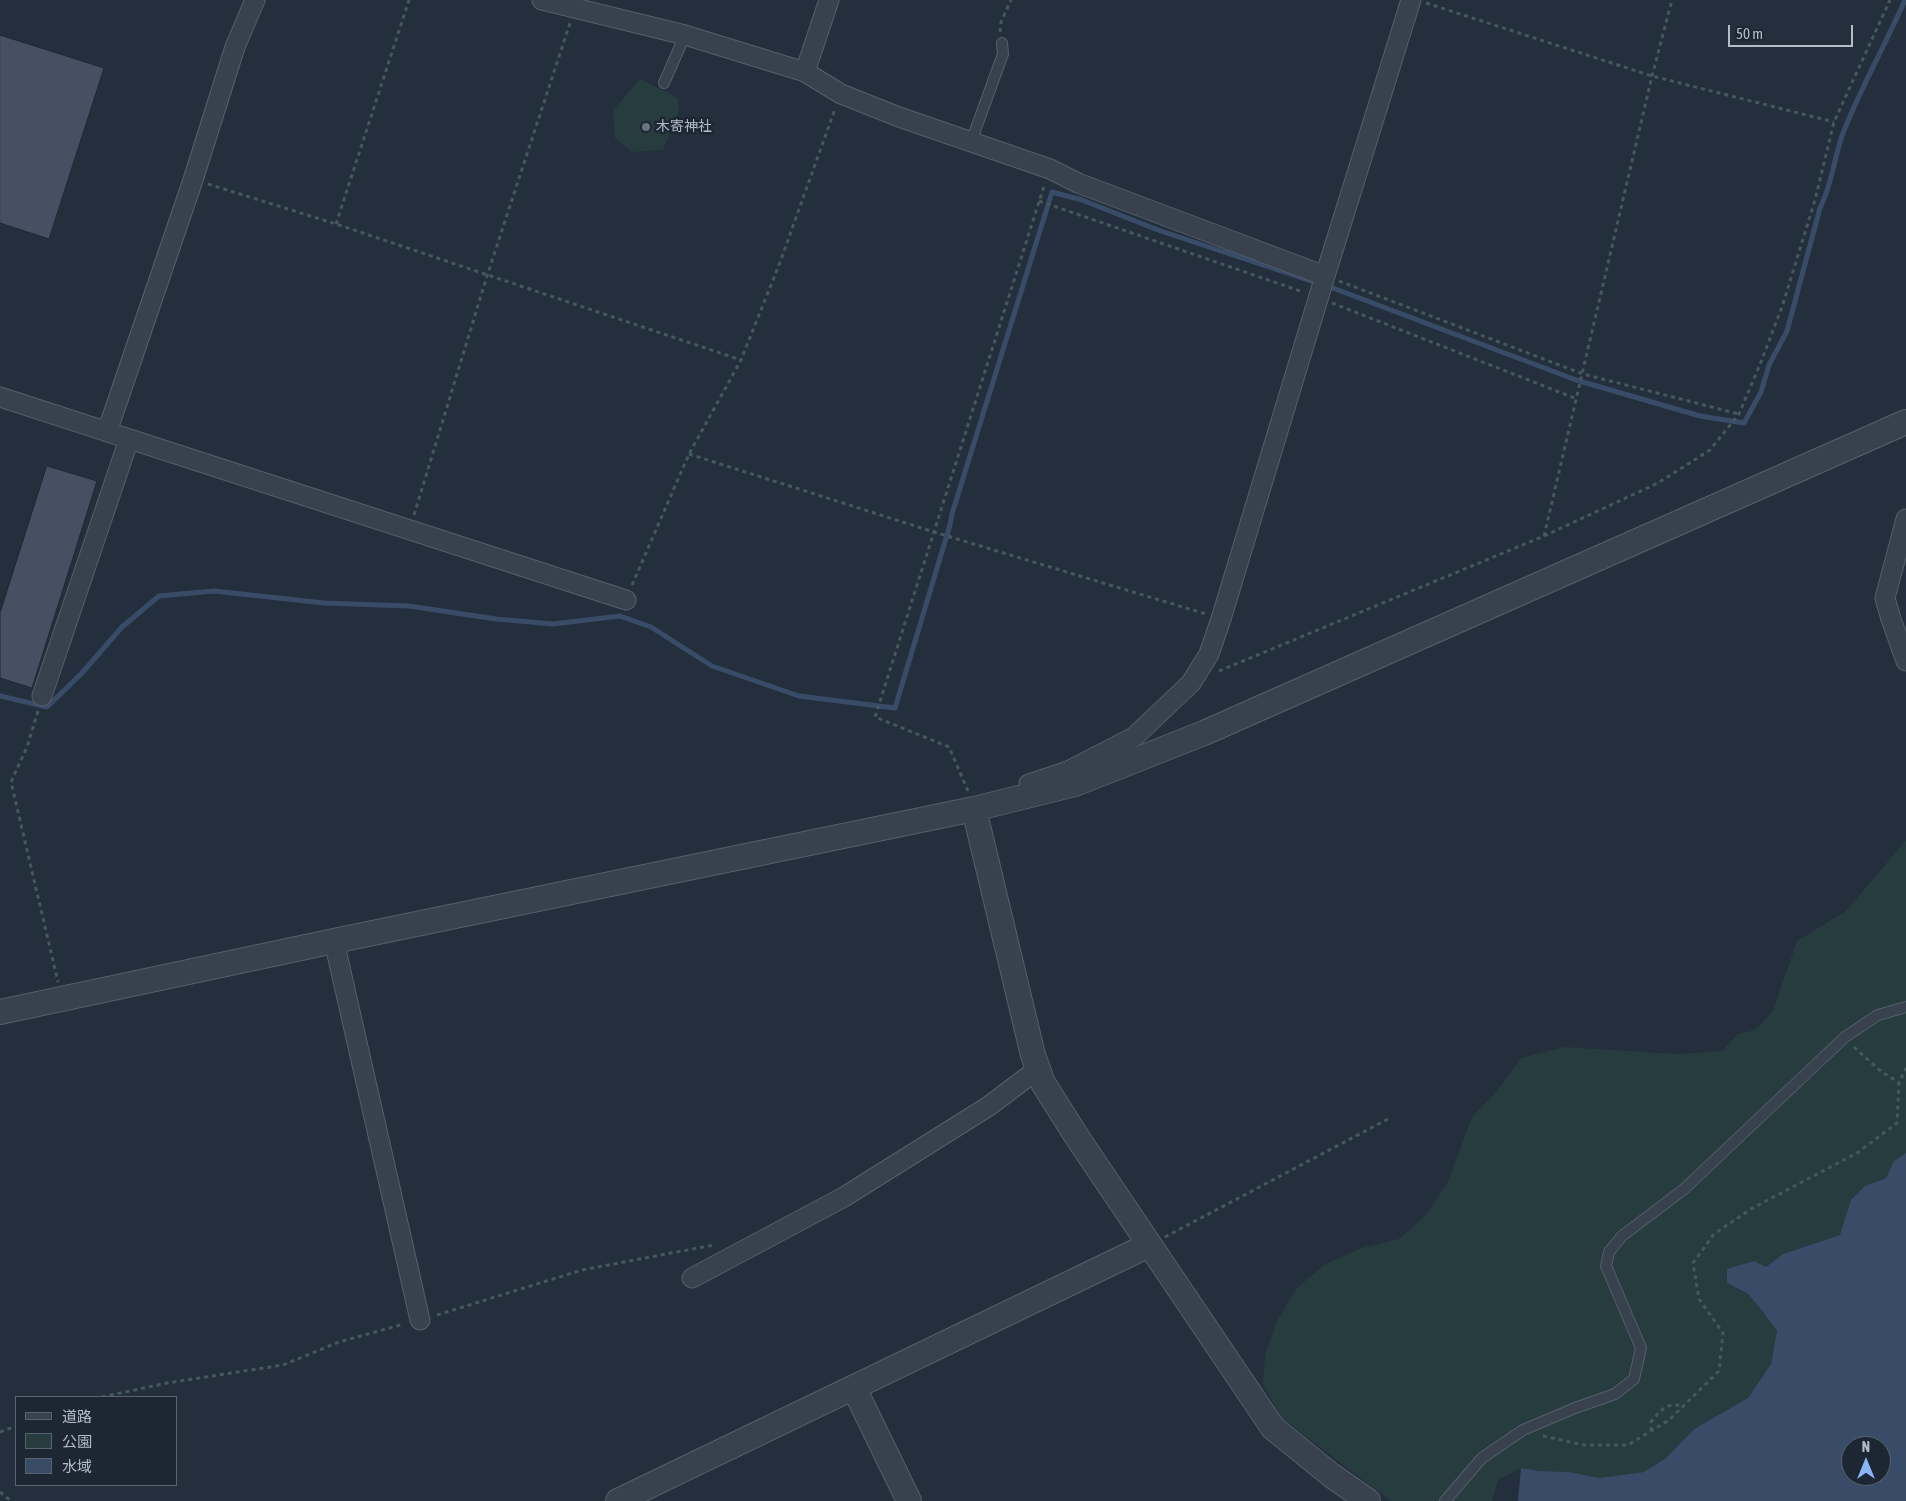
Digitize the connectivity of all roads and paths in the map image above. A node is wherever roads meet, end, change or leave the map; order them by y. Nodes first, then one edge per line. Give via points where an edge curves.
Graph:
1 (255, 0) edge
2 (409, 0) edge
3 (542, 0) edge
4 (829, 0) edge
5 (1011, 0) edge
6 (1412, 0) edge
7 (1419, 0) edge
8 (1672, 0) edge
9 (1890, 0) edge
10 (575, 8) junction
11 (685, 35) junction
12 (1002, 43) joint
13 (805, 72) junction
14 (1652, 76) junction
15 (664, 83) dead end
16 (841, 94) junction
17 (1834, 122) junction
18 (971, 142) junction
19 (1050, 168) junction
20 (193, 180) junction
21 (336, 224) junction
22 (487, 276) junction
23 (1325, 276) junction
24 (741, 360) junction
25 (1583, 374) junction
26 (0, 397) edge
27 (1739, 414) junction
28 (1906, 422) edge
29 (107, 432) junction
30 (129, 439) junction
31 (689, 454) junction
32 (1906, 519) edge
33 (409, 530) junction
34 (934, 532) junction
35 (1544, 536) junction
36 (626, 600) joint
37 (1221, 619) junction
38 (1906, 661) edge
39 (1191, 683) junction
40 (42, 696) joint
41 (1029, 795) junction
42 (974, 809) junction
43 (334, 941) junction
44 (62, 999) junction
45 (1906, 1007) edge
46 (0, 1012) edge
47 (1845, 1037) junction
48 (1906, 1068) edge
49 (1038, 1069) junction
50 (1899, 1083) junction
51 (1388, 1119) dead end
52 (716, 1245) dead end
53 (1149, 1245) junction
54 (692, 1278) dead end
55 (420, 1320) junction
56 (854, 1388) junction
57 (107, 1396) edge
58 (1684, 1406) junction
59 (15, 1426) edge
60 (1523, 1430) junction
61 (1651, 1431) junction
62 (0, 1432) edge
63 (0, 1492) edge
64 (11, 1501) edge
65 (618, 1501) edge
66 (909, 1501) edge
67 (1368, 1501) edge
68 (1445, 1501) edge

1 - 20 street via 236,47
2 - 21 path
3 - 10 street
4 - 13 street
5 - 12 path via 1001,22
6 - 23 street
7 - 14 path
8 - 14 path
9 - 17 path
10 - 11 street
10 - 22 path
11 - 13 street
11 - 15 lane
12 - 18 lane via 1003,54
13 - 16 street
14 - 17 path
14 - 25 path
16 - 18 street
16 - 24 path
17 - 27 path via 1815,200 1783,304
18 - 19 street
19 - 23 street via 1078,183
19 - 34 path
20 - 21 path
20 - 29 street
21 - 22 path
22 - 24 path
22 - 33 path
23 - 25 path
23 - 37 street
24 - 31 path
25 - 27 path
25 - 35 path
26 - 29 street
27 - 35 path via 1703,455 1658,483
28 - 41 street via 1204,733 1075,784
29 - 30 street
30 - 33 street
30 - 40 street
31 - 34 path
31 - 36 path
32 - 38 street via 1885,598
33 - 36 street
34 - 37 path
34 - 42 path via 874,718 949,747
35 - 39 path
37 - 39 street via 1209,654
39 - 41 street via 1134,737 1068,771 1029,784
40 - 44 path via 11,782
41 - 42 street
42 - 43 street
42 - 49 street
43 - 44 street
43 - 55 street
44 - 46 street
45 - 47 lane via 1878,1015
47 - 50 path via 1878,1069
47 - 60 lane via 1683,1190 1622,1236 1609,1252 1606,1266 1641,1348 1634,1379 1615,1394
48 - 50 path
49 - 53 street via 1043,1083 1072,1129
49 - 54 street via 989,1106 844,1197
50 - 58 path via 1897,1123 1857,1153 1751,1210 1714,1234 1693,1263 1699,1299 1723,1333 1719,1371
51 - 53 path
52 - 55 path via 582,1270
53 - 56 street
53 - 67 street via 1273,1428
55 - 57 path via 339,1342 283,1366 167,1383
56 - 65 street
56 - 66 street
58 - 61 path
58 - 61 path via 1665,1406 1651,1422
59 - 62 path
60 - 61 path via 1584,1445 1628,1444
60 - 68 lane via 1482,1458
63 - 64 path

